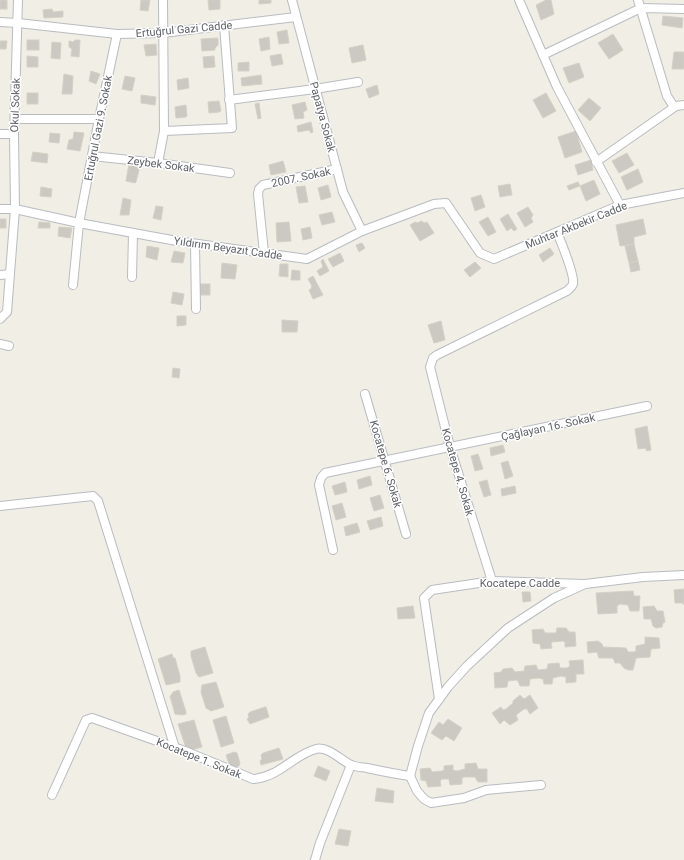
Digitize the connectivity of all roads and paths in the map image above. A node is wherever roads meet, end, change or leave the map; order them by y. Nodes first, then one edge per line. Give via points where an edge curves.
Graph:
1 (18, 0) edge
2 (163, 0) edge
3 (292, 0) edge
4 (519, 0) edge
5 (640, 3) edge
6 (684, 9) edge
7 (296, 17) junction
8 (0, 22) edge
9 (18, 23) junction
10 (224, 25) junction
11 (163, 33) junction
12 (117, 34) junction
13 (543, 55) junction
14 (358, 82) dead end
15 (315, 89) junction
16 (229, 100) junction
17 (684, 106) edge
18 (674, 107) junction
19 (15, 119) junction
20 (99, 119) junction
21 (164, 131) junction
22 (0, 134) edge
23 (14, 134) junction
24 (92, 156) junction
25 (596, 162) junction
26 (158, 163) junction
27 (337, 169) junction
28 (230, 174) dead end
29 (684, 193) edge
30 (620, 205) junction
31 (0, 209) edge
32 (15, 210) junction
33 (79, 223) junction
34 (362, 231) junction
35 (558, 232) junction
36 (133, 233) junction
37 (195, 244) junction
38 (264, 253) junction
39 (494, 258) joint
40 (0, 274) edge
41 (10, 274) junction
42 (132, 276) dead end
43 (72, 285) dead end
44 (196, 309) dead end
45 (0, 319) edge
46 (0, 344) edge
47 (9, 346) dead end
48 (365, 394) dead end
49 (647, 406) dead end
50 (450, 447) junction
51 (385, 462) junction
52 (0, 506) edge
53 (406, 534) dead end
54 (334, 550) dead end
55 (684, 575) edge
56 (492, 581) junction
57 (584, 584) junction
58 (439, 699) junction
59 (176, 748) junction
60 (351, 765) junction
61 (410, 776) junction
62 (541, 785) dead end
63 (52, 795) dead end
64 (315, 859) edge

1 - 9 street, Okul Sokak
2 - 11 street
3 - 7 street, Papatya Sokak
4 - 13 street
5 - 6 street
5 - 13 street
5 - 18 street via 667,96
7 - 10 street, Ertuğrul Gazi Cadde
7 - 15 street, Papatya Sokak
8 - 9 street, Ertuğrul Gazi Cadde
9 - 12 street, Ertuğrul Gazi Cadde
9 - 19 street, Okul Sokak
10 - 11 street, Ertuğrul Gazi Cadde
10 - 16 street
11 - 12 street, Ertuğrul Gazi Cadde
11 - 21 street
12 - 20 street, Ertuğrul Gazi 9. Sokak
13 - 25 street
14 - 15 street
15 - 16 street
15 - 27 street, Papatya Sokak
16 - 21 street via 232,128
17 - 18 street
18 - 25 street
19 - 20 street
19 - 23 street, Okul Sokak
20 - 24 street, Ertuğrul Gazi 9. Sokak
21 - 26 street
22 - 23 street
23 - 32 street, Okul Sokak
24 - 26 street, Zeybek Sokak
24 - 33 street, Ertuğrul Gazi 9. Sokak
25 - 30 street
26 - 28 street, Zeybek Sokak
27 - 34 street, Papatya Sokak via 343,192
27 - 38 street, 2007. Sokak via 263,185 259,189
29 - 30 street, Muhtar Akbekir Cadde
30 - 35 street, Muhtar Akbekir Cadde
31 - 32 street, Yıldırım Beyazıt Cadde
32 - 33 street, Yıldırım Beyazıt Cadde
32 - 41 street, Okul Sokak
33 - 36 street, Yıldırım Beyazıt Cadde
33 - 43 street, Ertuğrul Gazi 9. Sokak
34 - 38 street, Yıldırım Beyazıt Cadde via 307,259
34 - 39 street, Yıldırım Beyazıt Cadde via 434,204 446,203 480,254
35 - 39 street, Muhtar Akbekir Cadde
35 - 50 street, Kocatepe 4. Sokak via 572,272 571,288 434,358 430,367
36 - 37 street, Yıldırım Beyazıt Cadde
36 - 42 street
37 - 38 street, Yıldırım Beyazıt Cadde
37 - 44 street
40 - 41 street
41 - 45 street, Okul Sokak via 7,312
46 - 47 street
48 - 51 street, Kocatepe 6. Sokak
49 - 50 street, Çağlayan 16. Sokak
50 - 51 street, Çağlayan 16. Sokak
50 - 56 street, Kocatepe 4. Sokak
51 - 53 street, Kocatepe 6. Sokak
51 - 54 street, Çağlayan 16. Sokak via 326,473 321,478 319,485
52 - 59 street via 93,496 98,501
55 - 57 street
56 - 57 street, Kocatepe Cadde
56 - 58 street, Kocatepe Cadde via 432,590 424,598
57 - 58 street via 554,598 508,628 467,666
58 - 61 street via 424,726
59 - 60 street, Kocatepe 1. Sokak via 253,779 276,772 316,749 326,750
59 - 63 street, Kocatepe 1. Sokak via 92,718 86,720
60 - 61 street, Kocatepe 1. Sokak
60 - 64 street
61 - 62 street via 417,791 431,803 464,798 486,790

